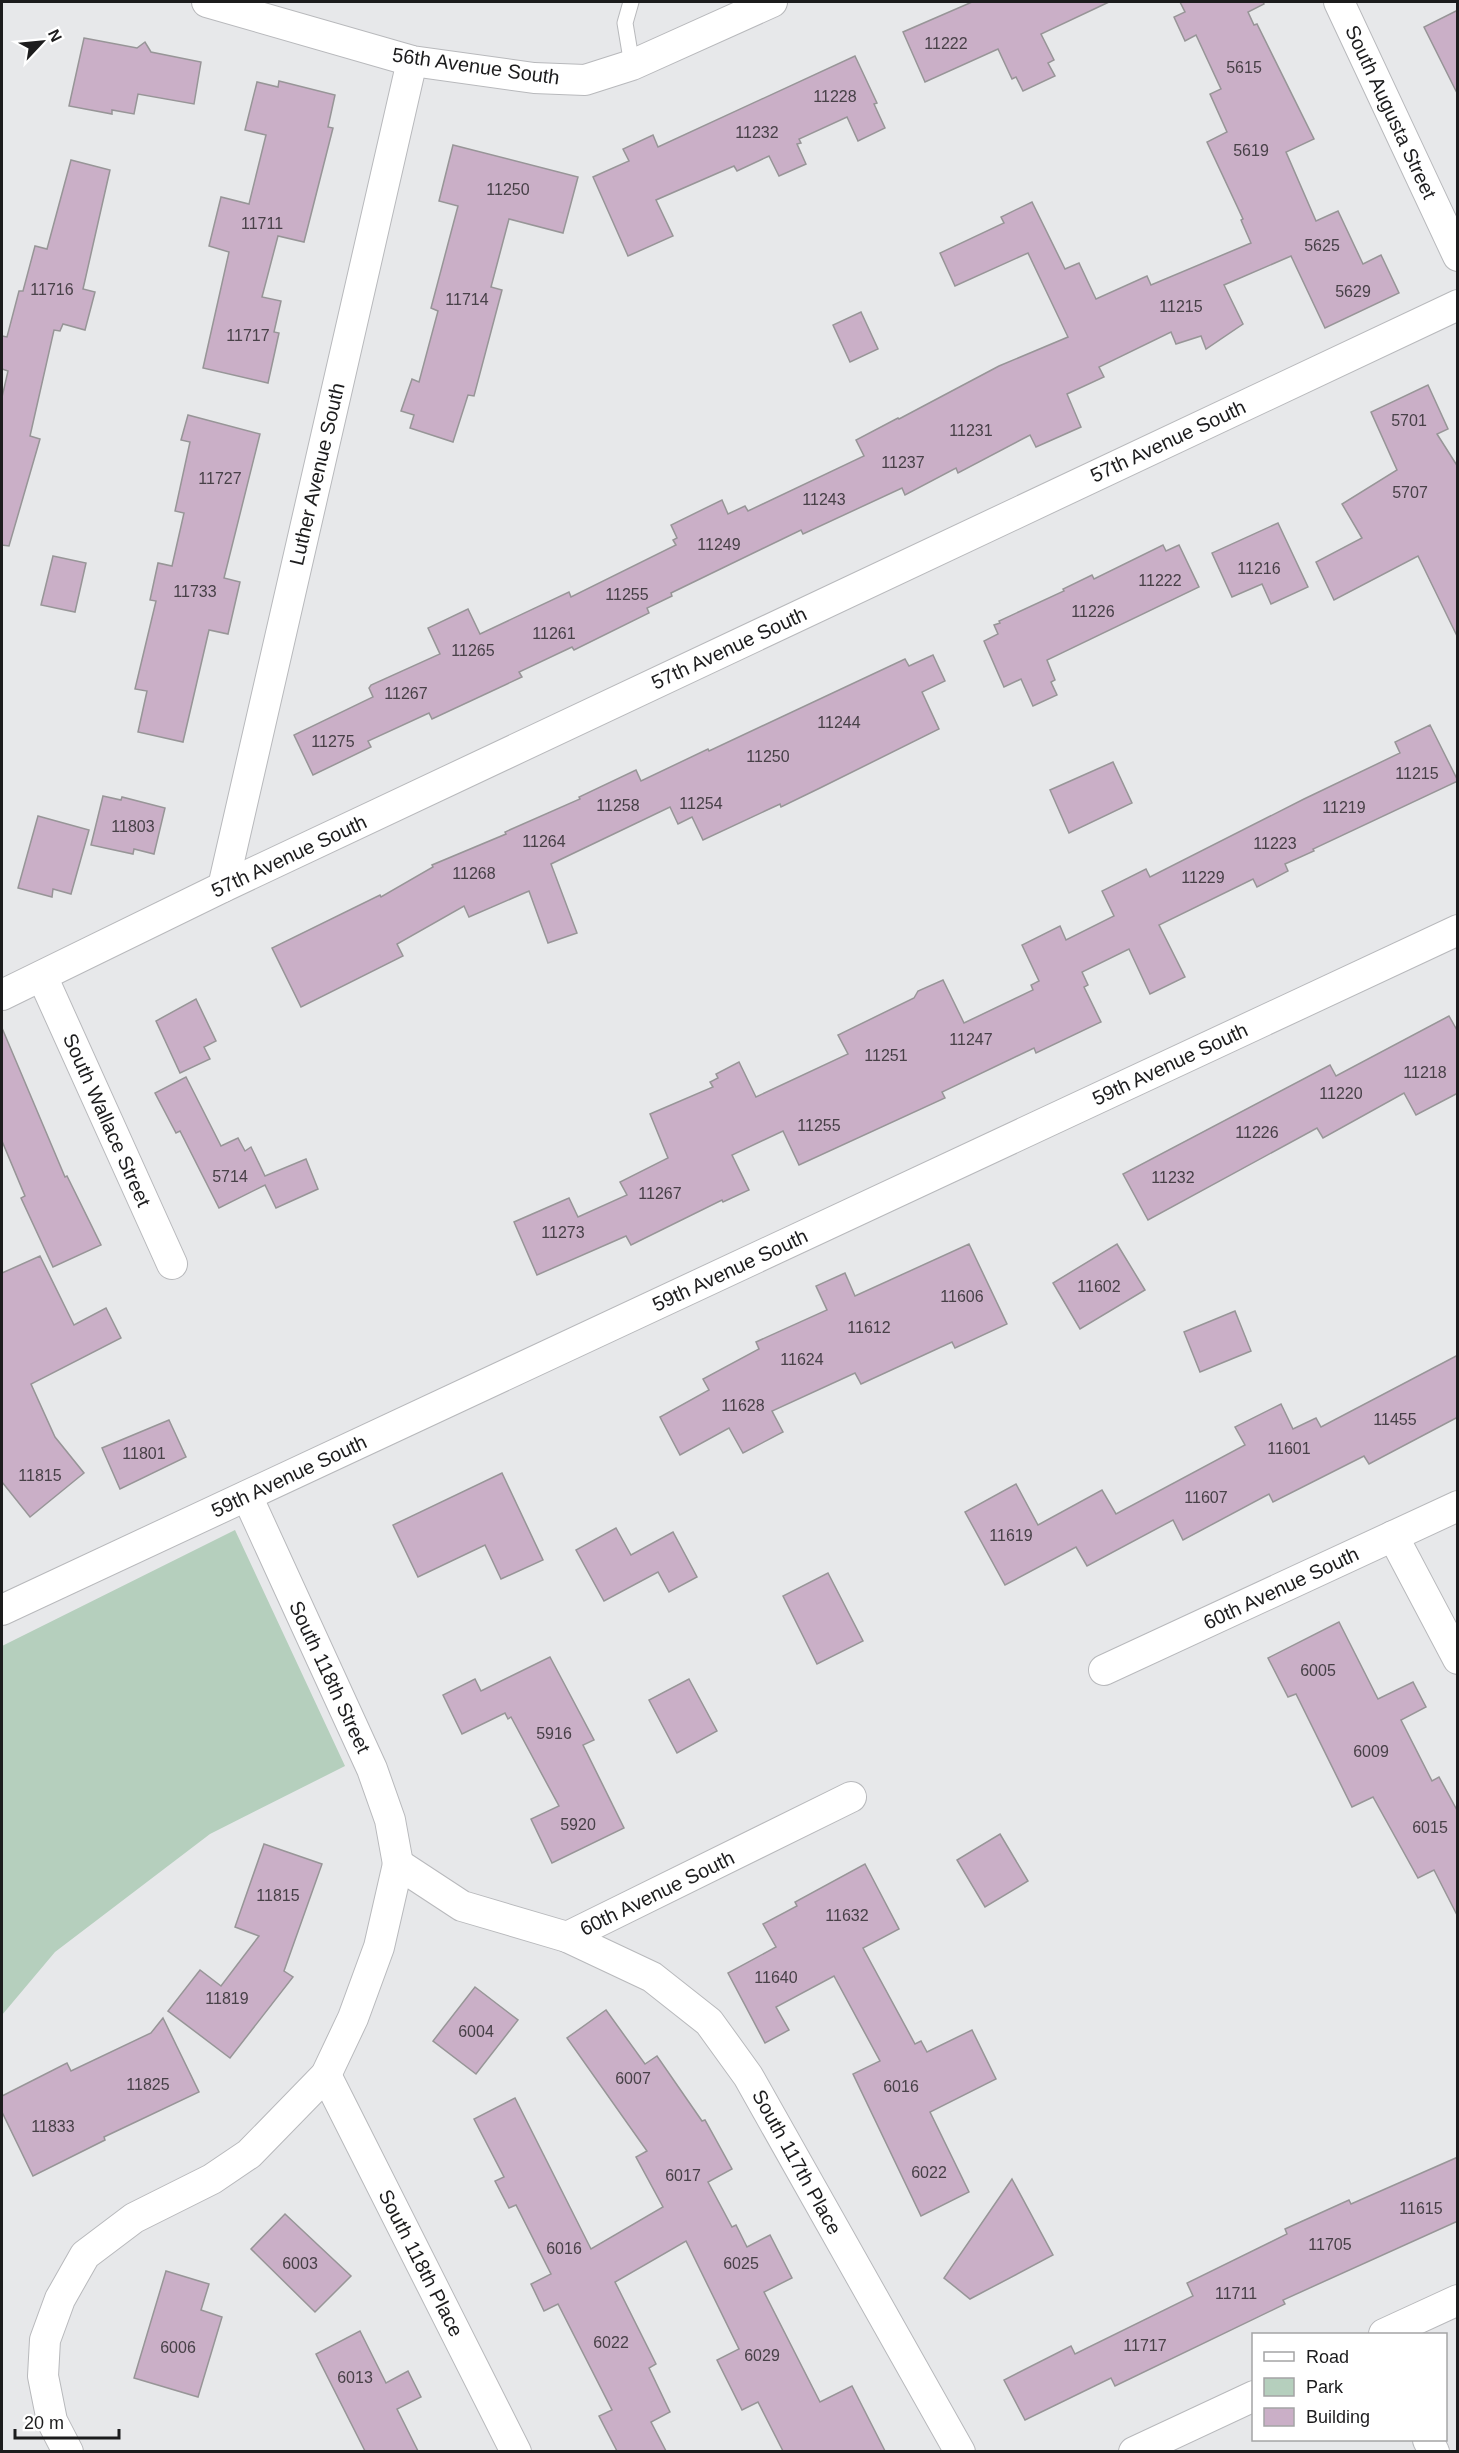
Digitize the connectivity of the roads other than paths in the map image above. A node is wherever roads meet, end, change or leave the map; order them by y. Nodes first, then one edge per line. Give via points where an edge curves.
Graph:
1 (207, 2) edge
2 (631, 2) edge
3 (772, 2) edge
4 (1340, 2) edge
5 (412, 61) junction
6 (632, 66) junction
7 (1458, 256) edge
8 (1458, 305) edge
9 (223, 887) junction
10 (1458, 930) edge
11 (42, 976) junction
12 (2, 995) edge
13 (172, 1264) dead end
14 (247, 1496) junction
15 (1458, 1506) edge
16 (1393, 1536) junction
17 (2, 1610) edge
18 (1458, 1659) edge
19 (1104, 1670) dead end
20 (850, 1797) dead end
21 (398, 1864) junction
22 (567, 1937) junction
23 (326, 2075) junction
24 (1458, 2300) edge
25 (1386, 2333) edge
26 (1252, 2397) edge
27 (68, 2451) edge
28 (516, 2451) edge
29 (960, 2451) edge
30 (1134, 2451) edge

1 - 5 street, 56th Avenue South
2 - 6 lane via 626,23
3 - 6 street, 56th Avenue South
4 - 7 street, South Augusta Street
5 - 6 street, 56th Avenue South via 534,78 585,80
5 - 9 street, Luther Avenue South
8 - 9 street, 57th Avenue South
9 - 11 street, 57th Avenue South
10 - 14 street, 59th Avenue South
11 - 12 street, 57th Avenue South
11 - 13 street, South Wallace Street
14 - 17 street, 59th Avenue South
14 - 21 street, South 118th Street via 372,1769 390,1820
15 - 16 street, 60th Avenue South
16 - 18 street
16 - 19 street, 60th Avenue South
20 - 22 street, 60th Avenue South
21 - 22 street, 60th Avenue South via 462,1906
21 - 23 street via 379,1947 353,2018
22 - 29 street, South 117th Place via 652,1977 709,2022 748,2076
23 - 27 street via 249,2154 212,2180 134,2218 85,2256 60,2299 45,2340 43,2376 52,2421
23 - 28 street, South 118th Place
24 - 25 street
26 - 30 street

